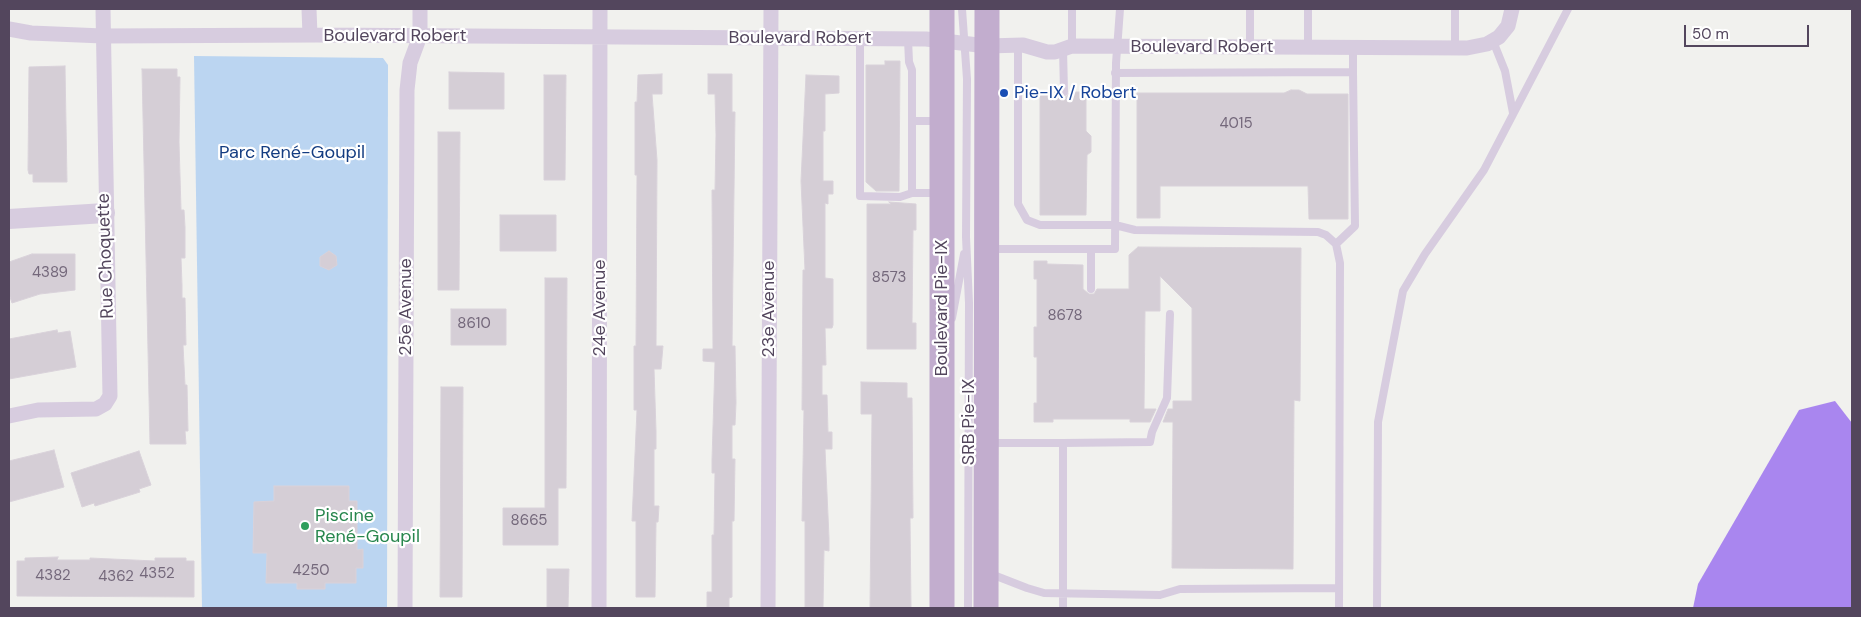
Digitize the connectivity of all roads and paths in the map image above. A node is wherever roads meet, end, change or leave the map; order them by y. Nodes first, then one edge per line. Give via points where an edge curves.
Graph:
1 (102, 9) edge
2 (309, 9) edge
3 (420, 9) edge
4 (600, 9) edge
5 (770, 9) edge
6 (942, 9) edge
7 (962, 9) edge
8 (987, 9) edge
9 (1072, 9) edge
10 (1120, 9) edge
11 (1250, 9) edge
12 (1308, 9) edge
13 (1455, 9) edge
14 (1512, 9) edge
15 (1568, 9) edge
16 (9, 29) edge
17 (310, 35) junction
18 (103, 36) junction
19 (420, 36) junction
20 (600, 38) junction
21 (770, 38) junction
22 (860, 38) junction
23 (908, 39) junction
24 (1493, 41) junction
25 (965, 43) junction
26 (1018, 46) junction
27 (1117, 46) junction
28 (1068, 47) junction
29 (1250, 47) junction
30 (1308, 47) junction
31 (1352, 47) junction
32 (1455, 48) junction
33 (1352, 72) junction
34 (1116, 73) junction
35 (1064, 92) dead end
36 (1513, 113) junction
37 (912, 121) junction
38 (942, 121) junction
39 (912, 193) junction
40 (942, 193) junction
41 (105, 213) junction
42 (9, 219) edge
43 (1115, 225) junction
44 (976, 243) junction
45 (1336, 244) junction
46 (1091, 249) junction
47 (1091, 289) dead end
48 (1170, 314) dead end
49 (942, 366) junction
50 (9, 416) edge
51 (1063, 443) junction
52 (986, 444) junction
53 (986, 574) junction
54 (1339, 588) junction
55 (1063, 593) junction
56 (406, 608) edge
57 (599, 608) edge
58 (768, 608) edge
59 (942, 608) edge
60 (968, 608) edge
61 (986, 608) edge
62 (1063, 608) edge
63 (1339, 608) edge
64 (1377, 608) edge

1 - 18 street, Rue Choquette
2 - 17 street
3 - 19 street, 25e Avenue
4 - 20 street, 24e Avenue
5 - 21 street, 23e Avenue
6 - 25 main road, Boulevard Pie-IX
7 - 25 lane
8 - 25 main road, Boulevard Pie-IX
9 - 28 lane
10 - 27 lane
11 - 29 lane
12 - 30 lane
13 - 32 lane
14 - 24 street via 1508,26
15 - 36 lane
16 - 18 street, Boulevard Robert
17 - 18 street, Boulevard Robert
17 - 19 street, Boulevard Robert
18 - 41 street, Rue Choquette
19 - 20 street, Boulevard Robert
19 - 56 street, 25e Avenue via 410,63 407,90
20 - 21 street, Boulevard Robert
20 - 57 street, 24e Avenue
21 - 22 street, Boulevard Robert
21 - 58 street, 23e Avenue
22 - 23 street, Boulevard Robert
22 - 39 lane via 860,196
23 - 25 street, Boulevard Robert
23 - 37 lane
24 - 32 street, Boulevard Robert via 1473,48
24 - 36 lane via 1505,71
25 - 26 street, Boulevard Robert
25 - 38 main road, Boulevard Pie-IX
25 - 44 main road, Boulevard Pie-IX
26 - 28 street, Boulevard Robert via 1046,52
26 - 43 lane via 1018,204 1021,213 1027,220 1040,225
27 - 28 street, Boulevard Robert
27 - 29 street, Boulevard Robert
27 - 34 lane
28 - 35 lane
29 - 30 street, Boulevard Robert
30 - 31 street, Boulevard Robert
31 - 32 street, Boulevard Robert
31 - 33 lane
33 - 34 lane
33 - 45 lane via 1355,226
34 - 43 lane
36 - 64 lane via 1484,170 1403,291 1378,422
37 - 38 lane
37 - 39 lane
38 - 40 main road, Boulevard Pie-IX
39 - 40 lane
40 - 49 main road, Boulevard Pie-IX
41 - 42 street
41 - 50 street, Rue Choquette via 110,396 96,409 38,410
43 - 45 lane via 1135,230 1318,232
43 - 46 lane via 1115,248
44 - 46 lane
44 - 49 lane, SRB Pie-IX via 958,294
44 - 52 main road, Boulevard Pie-IX
44 - 60 lane, SRB Pie-IX via 970,303
45 - 54 lane via 1340,263
46 - 47 lane
48 - 51 lane via 1167,398 1150,442
49 - 59 main road, Boulevard Pie-IX
51 - 52 lane
51 - 55 lane
52 - 53 main road, Boulevard Pie-IX
53 - 55 lane via 997,575 1037,592
53 - 61 main road, Boulevard Pie-IX
54 - 55 lane via 1180,589 1160,595
54 - 63 lane
55 - 62 lane

